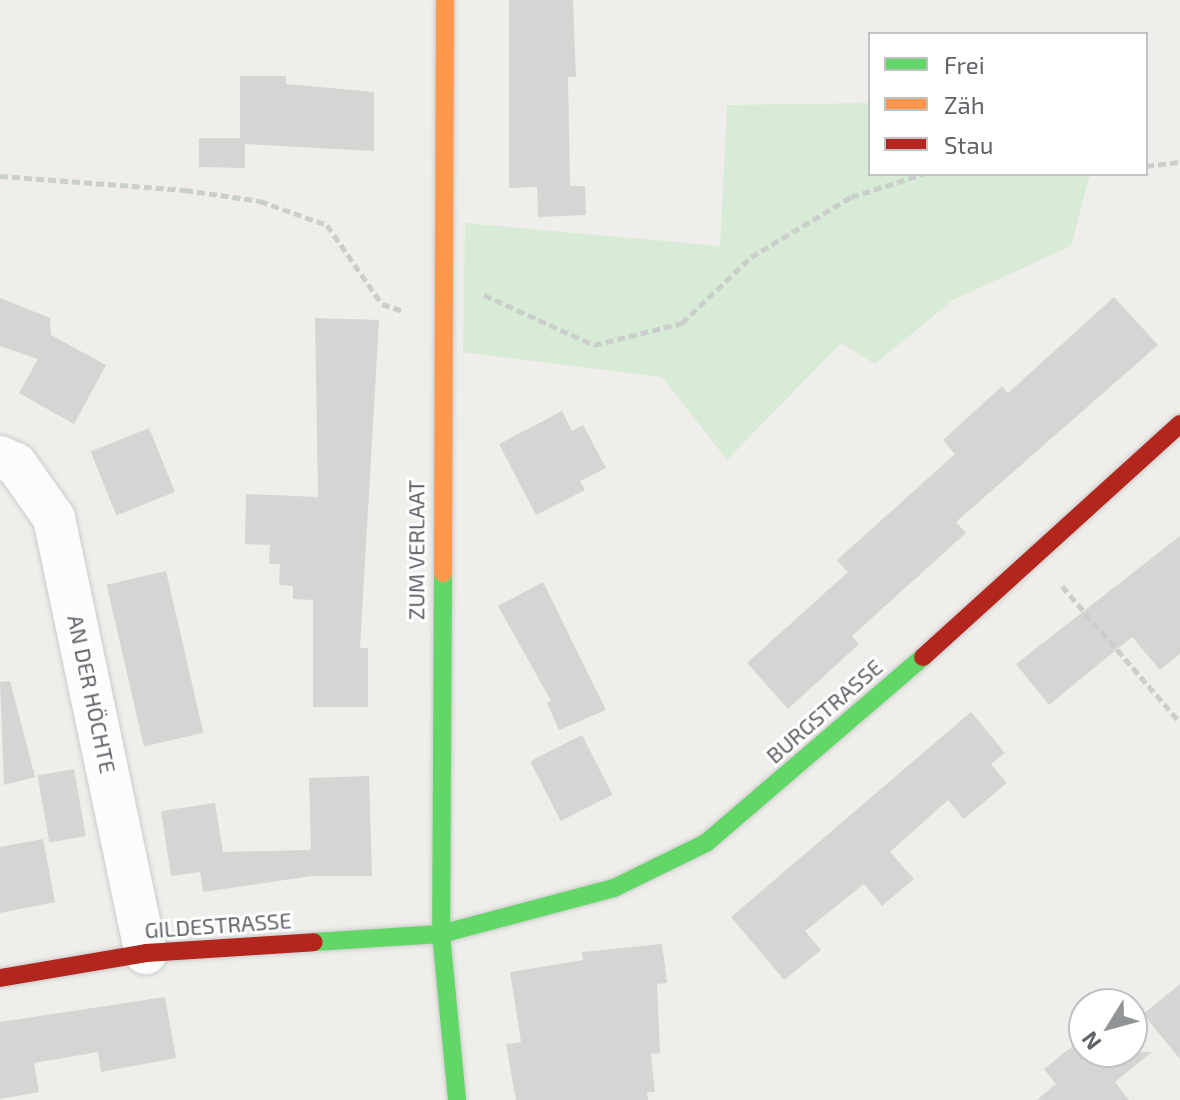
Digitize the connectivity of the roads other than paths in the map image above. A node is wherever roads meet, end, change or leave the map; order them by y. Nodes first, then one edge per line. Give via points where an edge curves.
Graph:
1 (445, 0) edge
2 (1180, 424) edge
3 (0, 457) edge
4 (441, 934) junction
5 (146, 953) junction
6 (0, 978) edge
7 (457, 1100) edge

1 - 4 street, ZUM VERLAAT
2 - 4 street, BURGSTRASSE via 833,738 706,843 614,888
3 - 5 street, AN DER HÖCHTE via 16,464 54,518
4 - 5 street, GILDESTRASSE
4 - 7 street, ZUM VERLAAT
5 - 6 street, GILDESTRASSE

